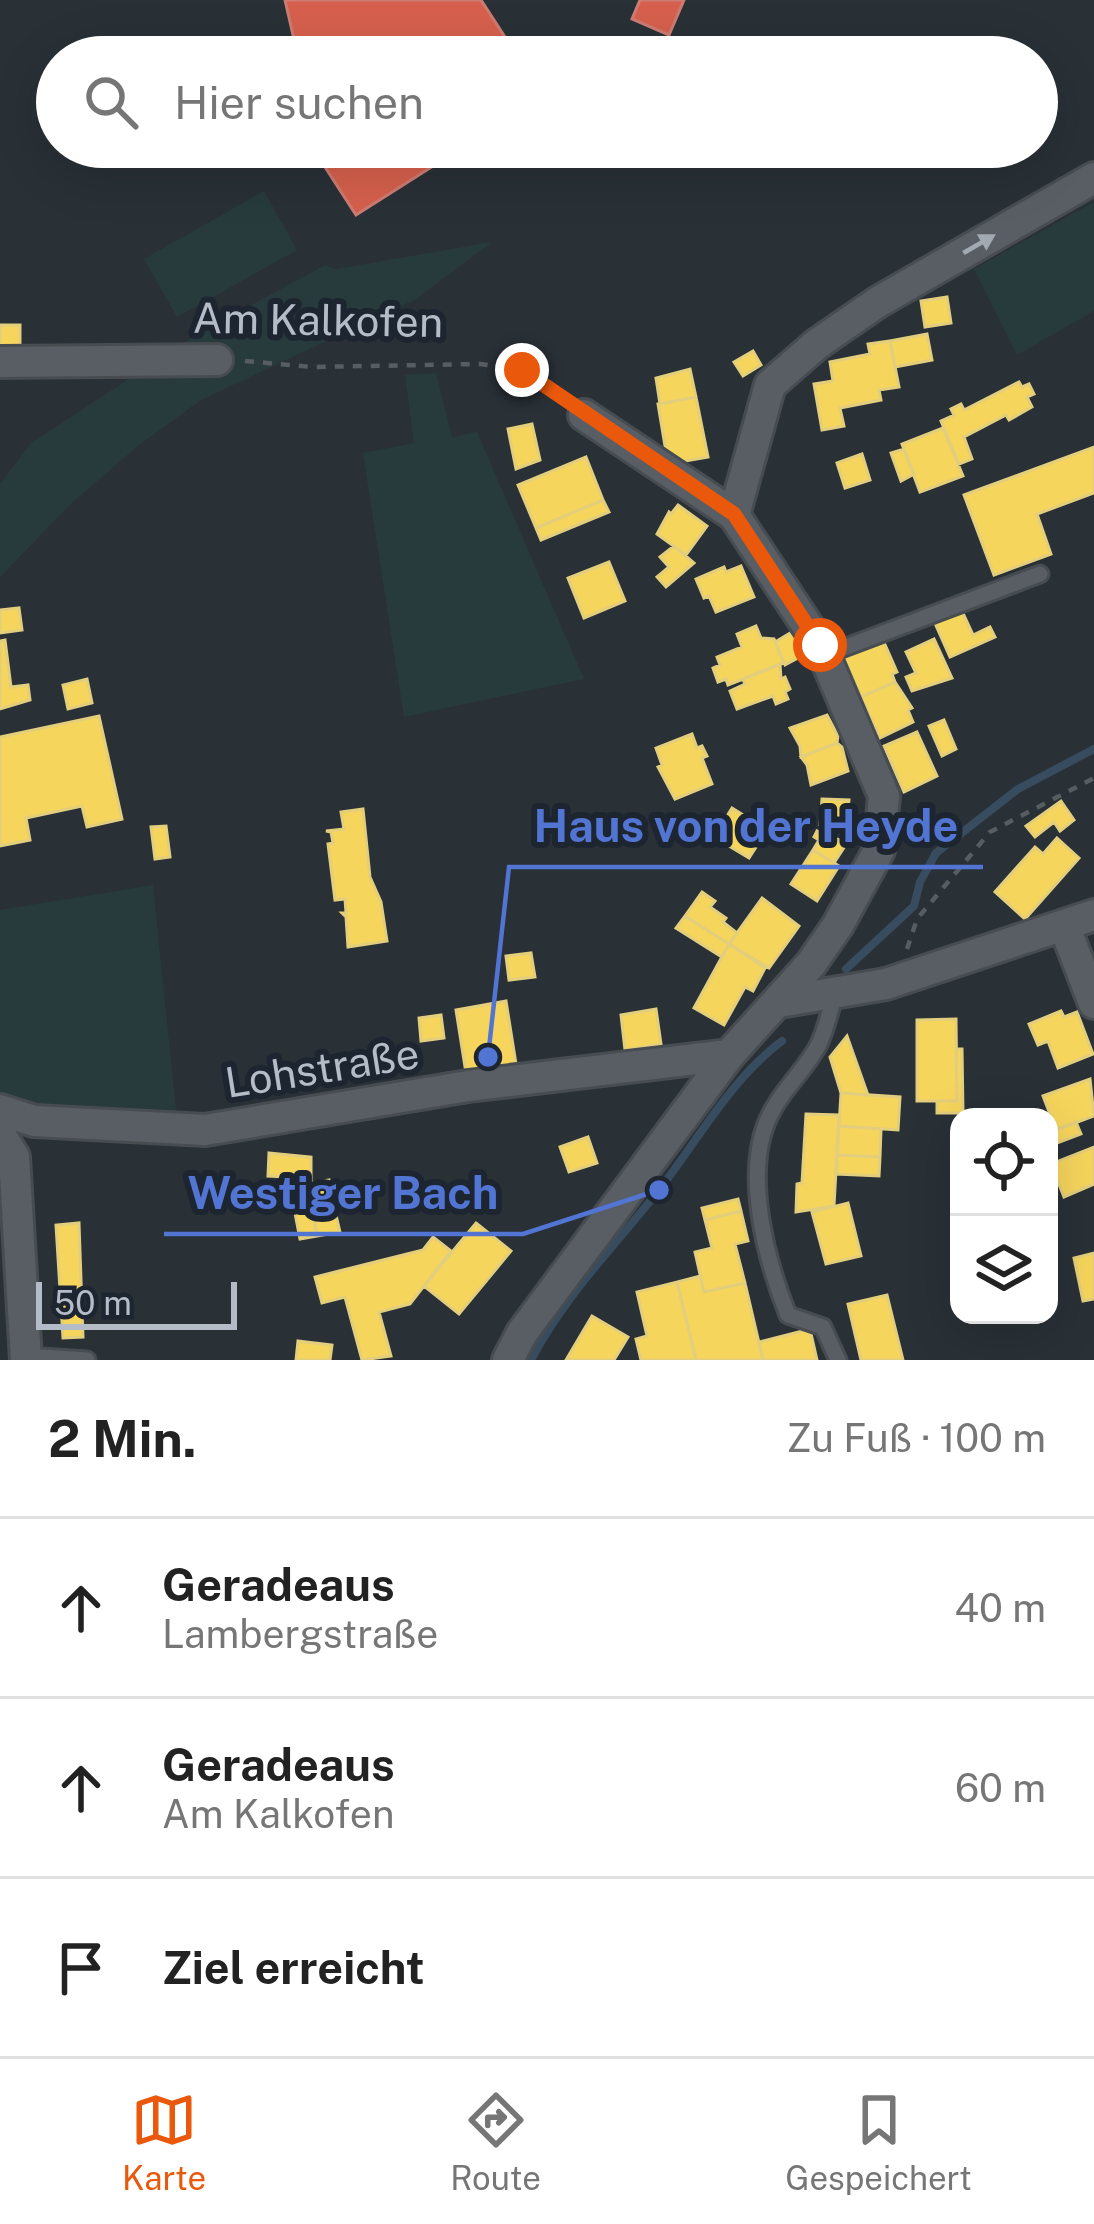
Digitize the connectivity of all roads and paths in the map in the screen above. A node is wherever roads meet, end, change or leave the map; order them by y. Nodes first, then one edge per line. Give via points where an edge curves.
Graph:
1 (1094, 178) edge
2 (217, 360) joint
3 (0, 362) edge
4 (584, 415) joint
5 (734, 514) junction
6 (1040, 574) dead end
7 (824, 655) junction
8 (1094, 778) edge
9 (1094, 916) edge
10 (917, 919) dead end
11 (1065, 928) junction
12 (836, 992) junction
13 (778, 1001) junction
14 (1094, 1003) edge
15 (729, 1055) junction
16 (0, 1110) edge
17 (0, 1134) edge
18 (26, 1358) edge
19 (87, 1360) edge
20 (508, 1360) edge
21 (838, 1360) edge

5 -> 1 street via 770,385 878,302
2 - 3 street, Am Kalkofen
2 - 4 path, Am Kalkofen via 522,370
4 - 5 street
5 - 7 street
6 - 7 lane
7 - 13 street via 884,796 879,850 812,964
8 - 10 path via 990,832
9 - 11 street
11 - 12 street
11 - 14 street
12 - 13 street
12 - 21 lane via 816,1051 767,1120 759,1210 788,1316 823,1327
13 - 15 street
15 - 16 street, Lohstraße via 469,1086 205,1130 34,1121
15 - 20 street
17 - 18 street via 14,1157
18 - 19 lane

